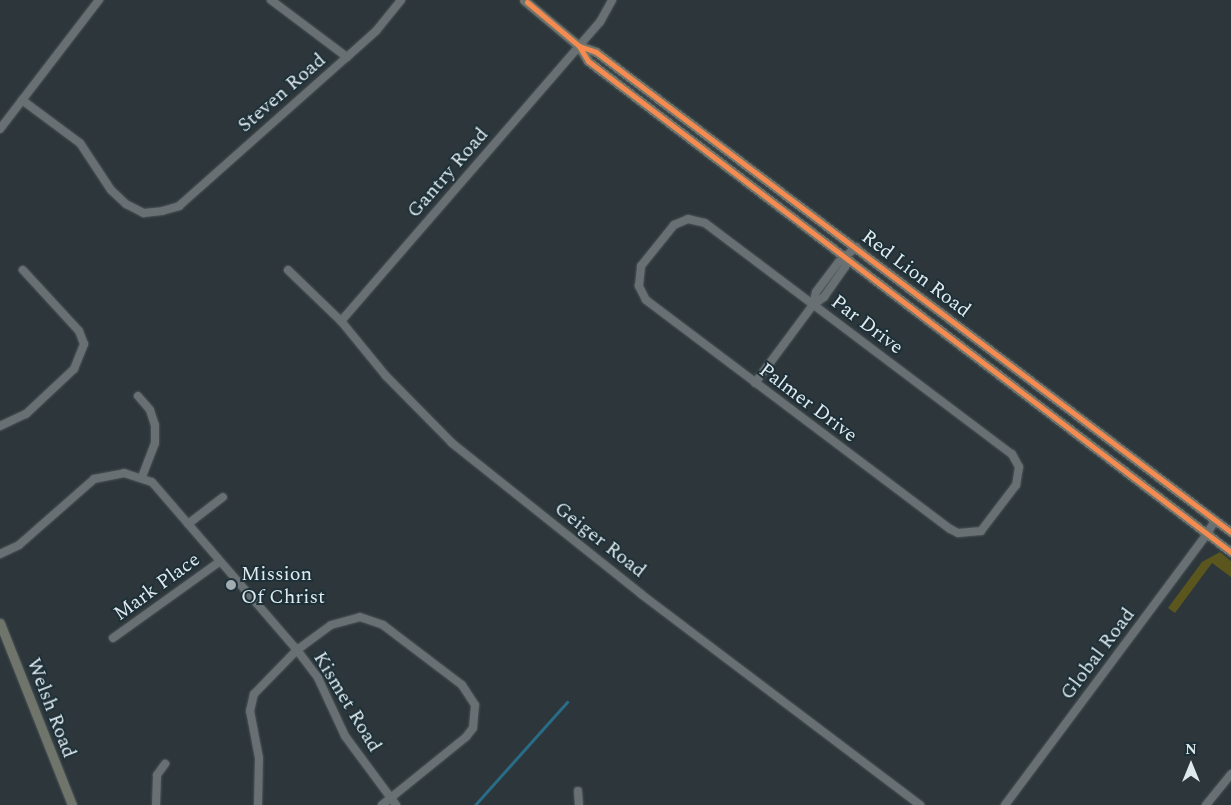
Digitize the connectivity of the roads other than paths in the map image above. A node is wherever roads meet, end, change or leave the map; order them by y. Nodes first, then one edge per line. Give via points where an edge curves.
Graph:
1 (99, 0) edge
2 (271, 0) edge
3 (401, 0) edge
4 (524, 0) edge
5 (612, 0) edge
6 (579, 46) junction
7 (347, 57) junction
8 (22, 100) junction
9 (0, 129) edge
10 (688, 219) joint
11 (856, 247) junction
12 (847, 257) junction
13 (23, 270) dead end
14 (288, 270) dead end
15 (813, 305) junction
16 (341, 320) junction
17 (755, 383) junction
18 (138, 396) dead end
19 (0, 426) edge
20 (142, 477) junction
21 (223, 497) dead end
22 (1215, 520) junction
23 (188, 524) junction
24 (1231, 532) edge
25 (968, 533) joint
26 (1208, 534) junction
27 (1231, 552) edge
28 (0, 554) edge
29 (219, 562) junction
30 (1, 629) edge
31 (114, 638) dead end
32 (297, 650) junction
33 (165, 764) dead end
34 (1231, 774) edge
35 (578, 791) dead end
36 (394, 802) edge
37 (72, 805) edge
38 (156, 805) edge
39 (258, 805) edge
40 (382, 805) edge
41 (580, 805) edge
42 (920, 805) edge
43 (1005, 805) edge
44 (1206, 805) edge

1 - 8 street
2 - 7 street
3 - 7 street, Steven Road via 376,31
4 - 6 main road, Red Lion Road
5 - 6 street, Gantry Road via 600,22
6 - 11 main road, Red Lion Road via 596,52
6 - 12 main road, Red Lion Road via 588,61
6 - 16 street, Gantry Road
7 - 8 street, Steven Road via 179,206 144,213 126,204 110,190 80,143
8 - 9 street
10 - 15 street, Par Drive via 705,223
10 - 17 street, Palmer Drive via 674,225 641,266 639,286 646,300
11 - 12 street
11 - 22 main road, Red Lion Road
12 - 15 street via 846,267 824,297
12 - 26 main road, Red Lion Road
13 - 19 street via 79,331 84,344 74,369 26,414
14 - 16 street, Geiger Road
15 - 17 street
15 - 25 street, Par Drive via 1012,454 1019,467 1016,485 981,531
16 - 42 street, Geiger Road via 386,376 452,443 642,594
17 - 25 street, Palmer Drive via 950,529
18 - 20 street via 150,410 155,424 155,442
20 - 23 street, Kismet Road via 152,482
20 - 28 street via 124,473 94,479 20,545
21 - 23 street
22 - 24 main road, Red Lion Road
22 - 26 street, Global Road
23 - 29 street, Kismet Road
26 - 27 main road, Red Lion Road
26 - 43 street, Global Road
29 - 31 street, Mark Place
29 - 32 street, Kismet Road
30 - 37 main road, Welsh Road
32 - 36 street, Kismet Road via 318,678 345,736
32 - 36 street via 331,625 360,617 383,625 462,685 472,698 476,715 473,728
32 - 39 street via 254,694 250,711 259,758
33 - 38 street via 157,775
34 - 44 street
35 - 41 street
36 - 40 street

